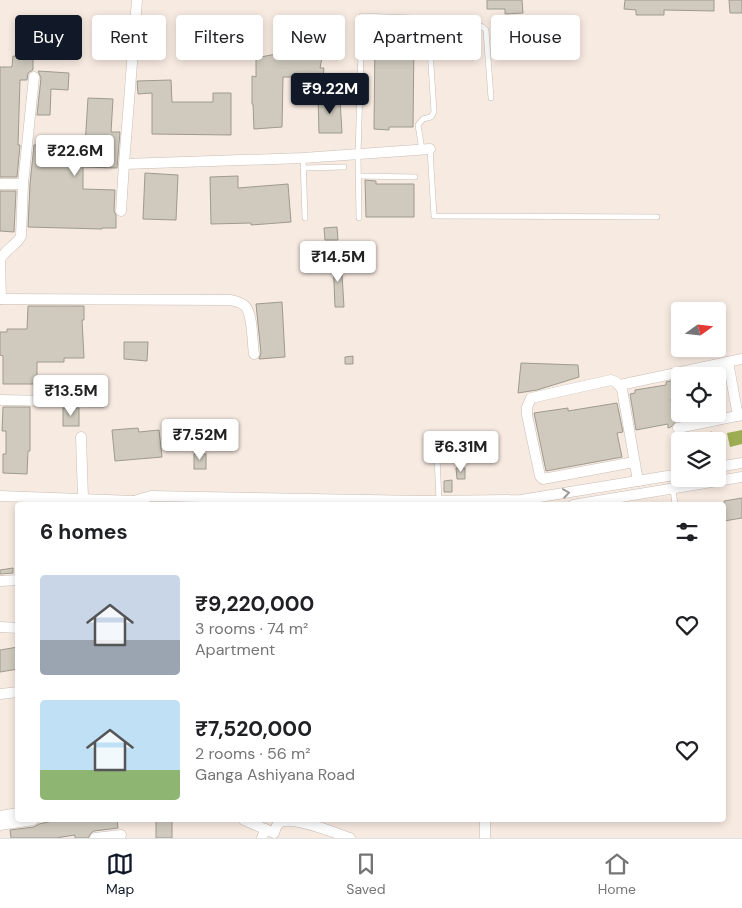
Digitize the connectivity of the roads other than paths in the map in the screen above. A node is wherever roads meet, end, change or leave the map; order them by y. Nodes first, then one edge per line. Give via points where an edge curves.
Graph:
1 (137, 0) edge
2 (361, 60) edge
3 (34, 77) dead end
4 (492, 98) dead end
5 (426, 150) junction
6 (358, 155) junction
7 (303, 163) junction
8 (124, 164) junction
9 (344, 167) dead end
10 (358, 176) junction
11 (415, 177) dead end
12 (0, 184) edge
13 (24, 184) junction
14 (121, 211) dead end
15 (657, 217) dead end
16 (305, 218) dead end
17 (359, 218) dead end
18 (0, 299) edge
19 (254, 354) dead end
20 (742, 359) edge
21 (728, 362) junction
22 (620, 385) junction
23 (0, 400) edge
24 (102, 402) dead end
25 (740, 415) edge
26 (678, 428) dead end
27 (436, 434) dead end
28 (81, 437) dead end
29 (634, 462) junction
30 (742, 463) edge
31 (726, 466) edge
32 (671, 476) edge
33 (742, 477) edge
34 (638, 481) junction
35 (673, 489) junction
36 (640, 494) junction
37 (0, 496) edge
38 (83, 498) junction
39 (197, 501) edge
40 (439, 501) junction
41 (126, 502) edge
42 (139, 502) edge
43 (448, 502) edge
44 (478, 502) edge
45 (591, 502) edge
46 (675, 502) edge
47 (15, 580) edge
48 (0, 581) edge
49 (0, 627) edge
50 (15, 628) edge
51 (15, 692) edge
52 (0, 694) edge
53 (15, 814) edge
54 (1, 819) edge
55 (15, 819) edge
56 (247, 822) edge
57 (281, 822) edge
58 (299, 822) edge
59 (485, 822) edge
60 (268, 834) edge
61 (121, 835) dead end
62 (95, 838) edge
63 (350, 838) edge
64 (485, 838) edge

1 - 8 street
2 - 6 lane
3 - 13 street
4 - 5 lane via 486,30 473,22 436,21 429,33 434,112 418,125
5 - 6 street
5 - 15 lane via 434,216
6 - 7 street
6 - 10 lane
7 - 8 street
7 - 9 lane
7 - 16 lane
8 - 14 street
10 - 11 lane
10 - 17 lane
12 - 13 street
13 - 18 street via 21,236 0,260
18 - 19 street via 230,300 246,307 250,315
20 - 21 street
21 - 22 street
21 - 25 street
22 - 29 street
22 - 29 street via 611,380 531,398 527,415 543,480
23 - 24 street
25 - 26 street
27 - 40 lane
28 - 38 street
29 - 34 street
30 - 31 street
32 - 34 street
33 - 35 street
34 - 36 lane
44 -> 34 street via 521,500
35 - 36 street
35 - 46 lane
36 - 45 street
37 - 38 street
38 - 41 street
39 - 40 street
39 - 42 street via 152,496
40 - 43 street
47 - 48 street
49 - 50 street
51 - 52 street
53 - 54 street
54 - 55 street
56 - 60 street
57 - 60 street
58 - 63 street
59 - 64 street
61 - 62 street

